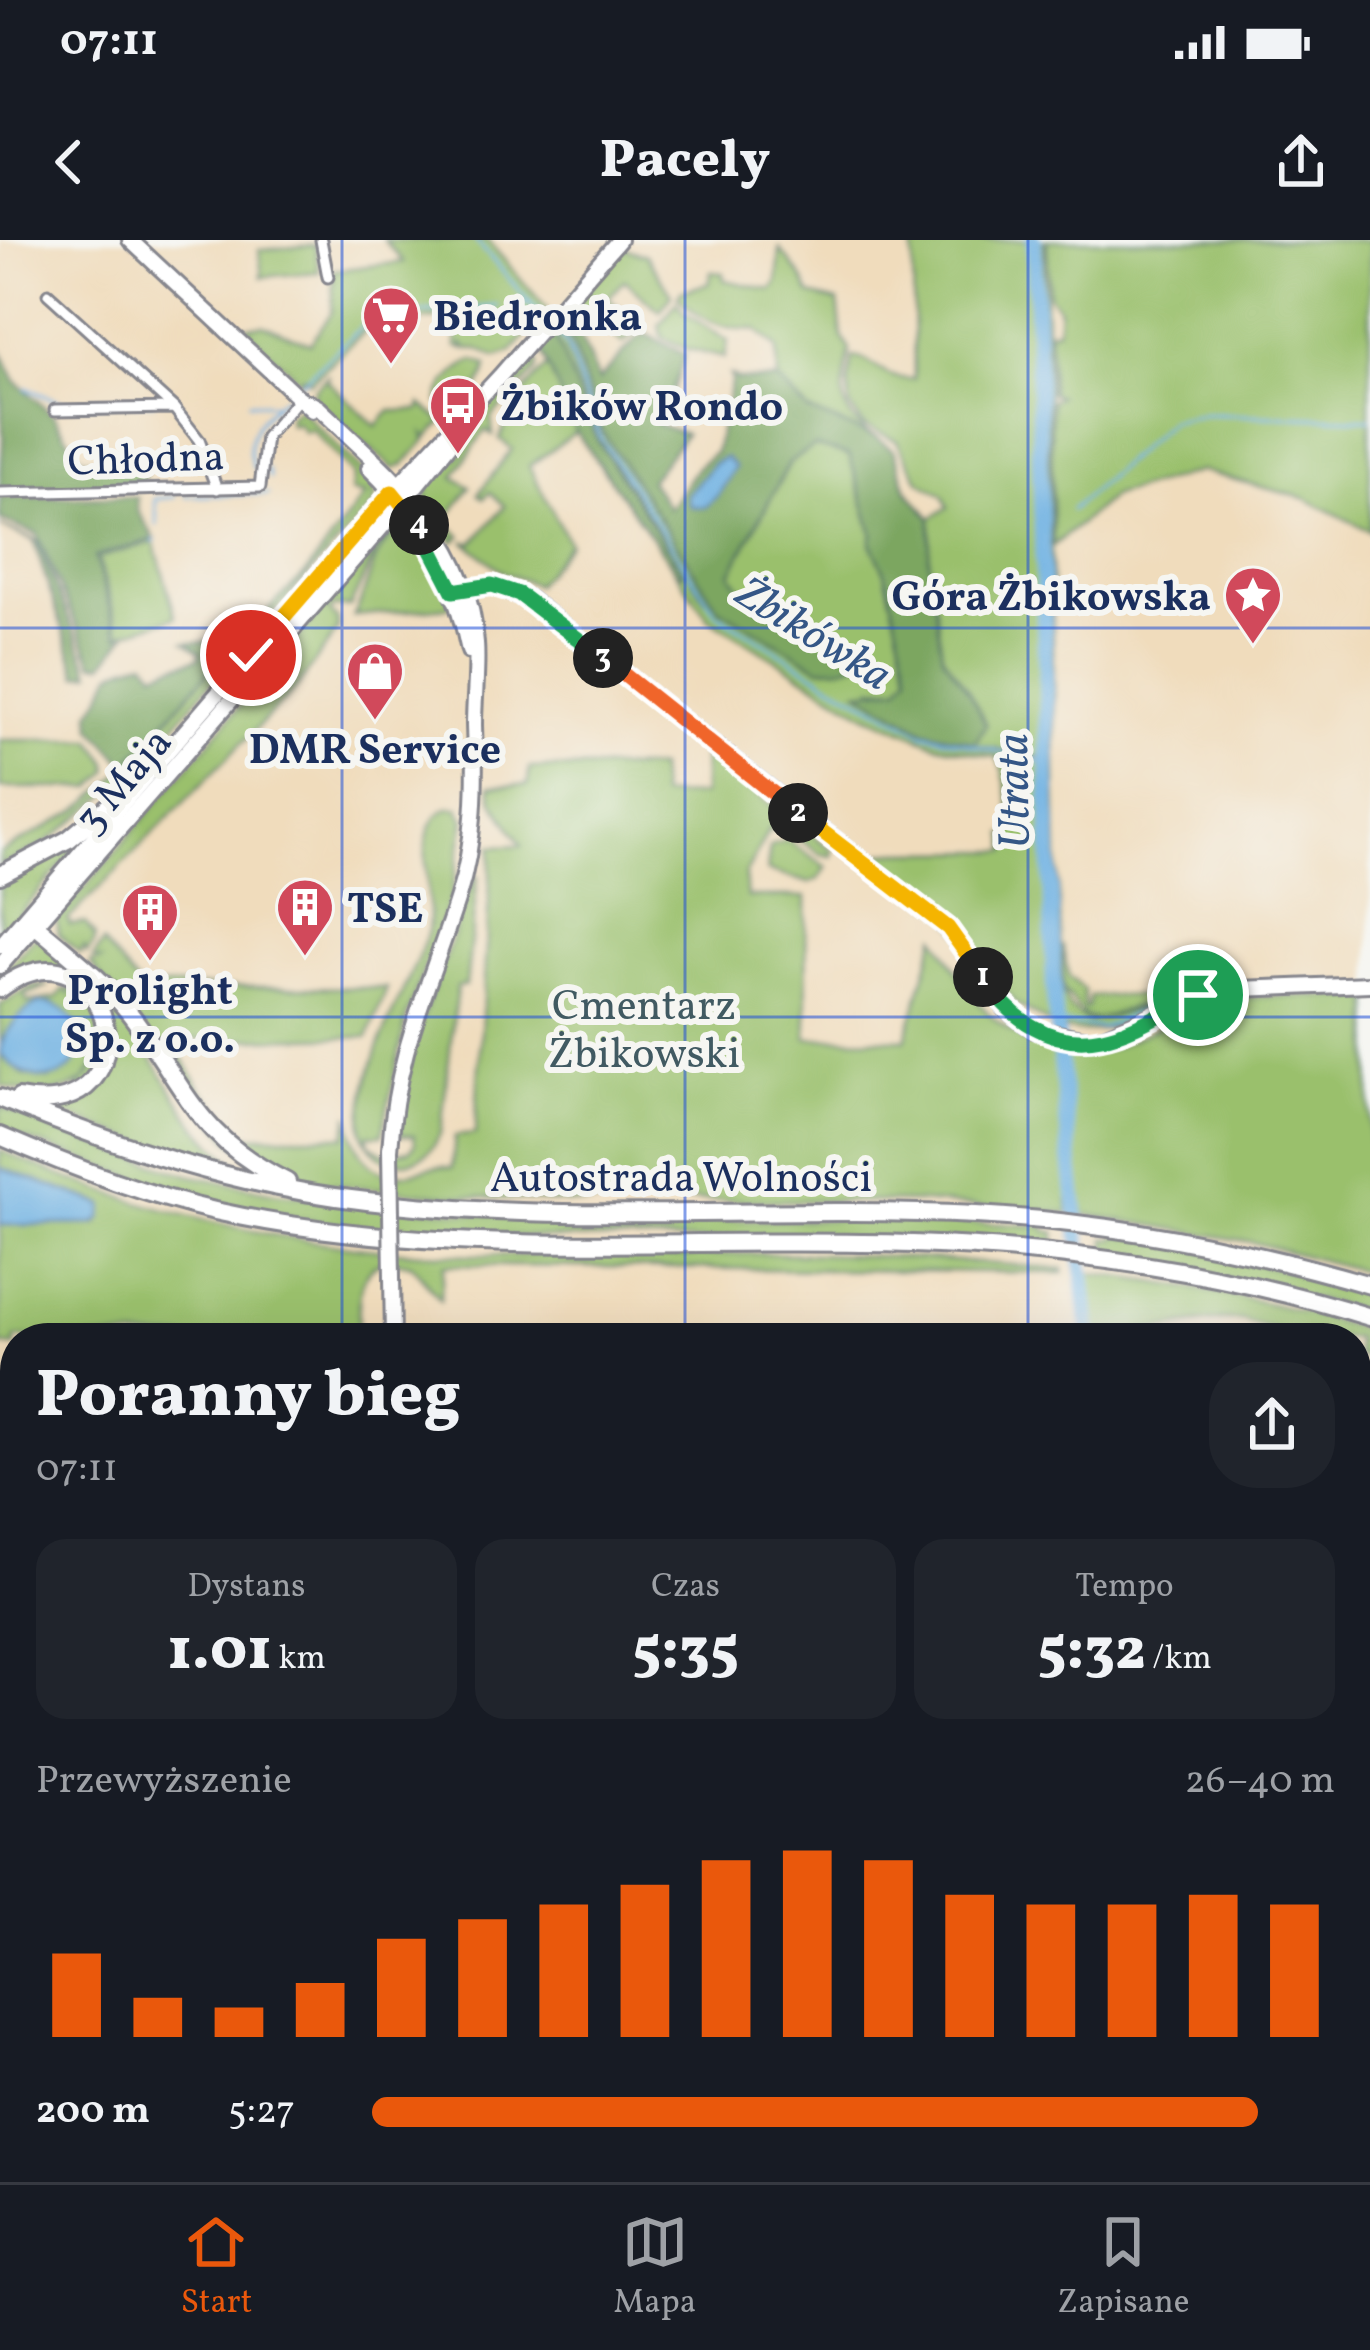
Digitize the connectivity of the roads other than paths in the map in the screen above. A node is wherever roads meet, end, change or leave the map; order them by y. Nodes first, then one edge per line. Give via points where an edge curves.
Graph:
1 (130, 240) edge
2 (321, 240) edge
3 (620, 240) edge
4 (328, 277) dead end
5 (48, 294) dead end
6 (304, 399) junction
7 (174, 409) junction
8 (55, 410) dead end
9 (217, 489) junction
10 (401, 493) junction
11 (0, 494) edge
12 (460, 590) junction
13 (141, 779) junction
14 (0, 875) edge
15 (36, 926) junction
16 (13, 931) junction
17 (0, 946) edge
18 (0, 966) edge
19 (1370, 984) edge
20 (0, 988) edge
21 (0, 1096) edge
22 (0, 1136) edge
23 (322, 1195) junction
24 (1370, 1285) edge
25 (1370, 1317) edge
26 (393, 1323) edge

1 - 6 main road
2 - 4 street
3 - 10 main road, 3 Maja via 452,424
5 - 7 street
6 - 9 street, Chłodna via 266,437 260,487
6 - 10 main road
7 - 8 street
7 - 9 street via 200,440
9 - 11 street, Chłodna
10 - 12 main road via 441,535
10 - 13 main road, 3 Maja
10 - 15 main road, 3 Maja
12 - 19 main road via 504,587 529,599 948,928 1007,1010 1034,1030 1106,1037 1212,990
12 - 26 main road, bridge via 476,643 476,782 450,924 403,1052 390,1150
13 - 14 highway via 69,838
13 - 16 main road, 3 Maja
15 - 16 main road
15 - 18 main road, 3 Maja
15 - 23 highway via 122,1004 232,1150
16 - 17 main road, 3 Maja
20 - 21 highway via 39,972 69,976 98,999 108,1034 102,1064 77,1092 37,1101
21 - 23 highway, Autostrada Wolności via 160,1158
22 - 25 highway, Autostrada Wolności via 186,1203 368,1235 1064,1254 1269,1288
23 - 24 highway, Autostrada Wolności via 467,1211 930,1214 1061,1223 1234,1250

